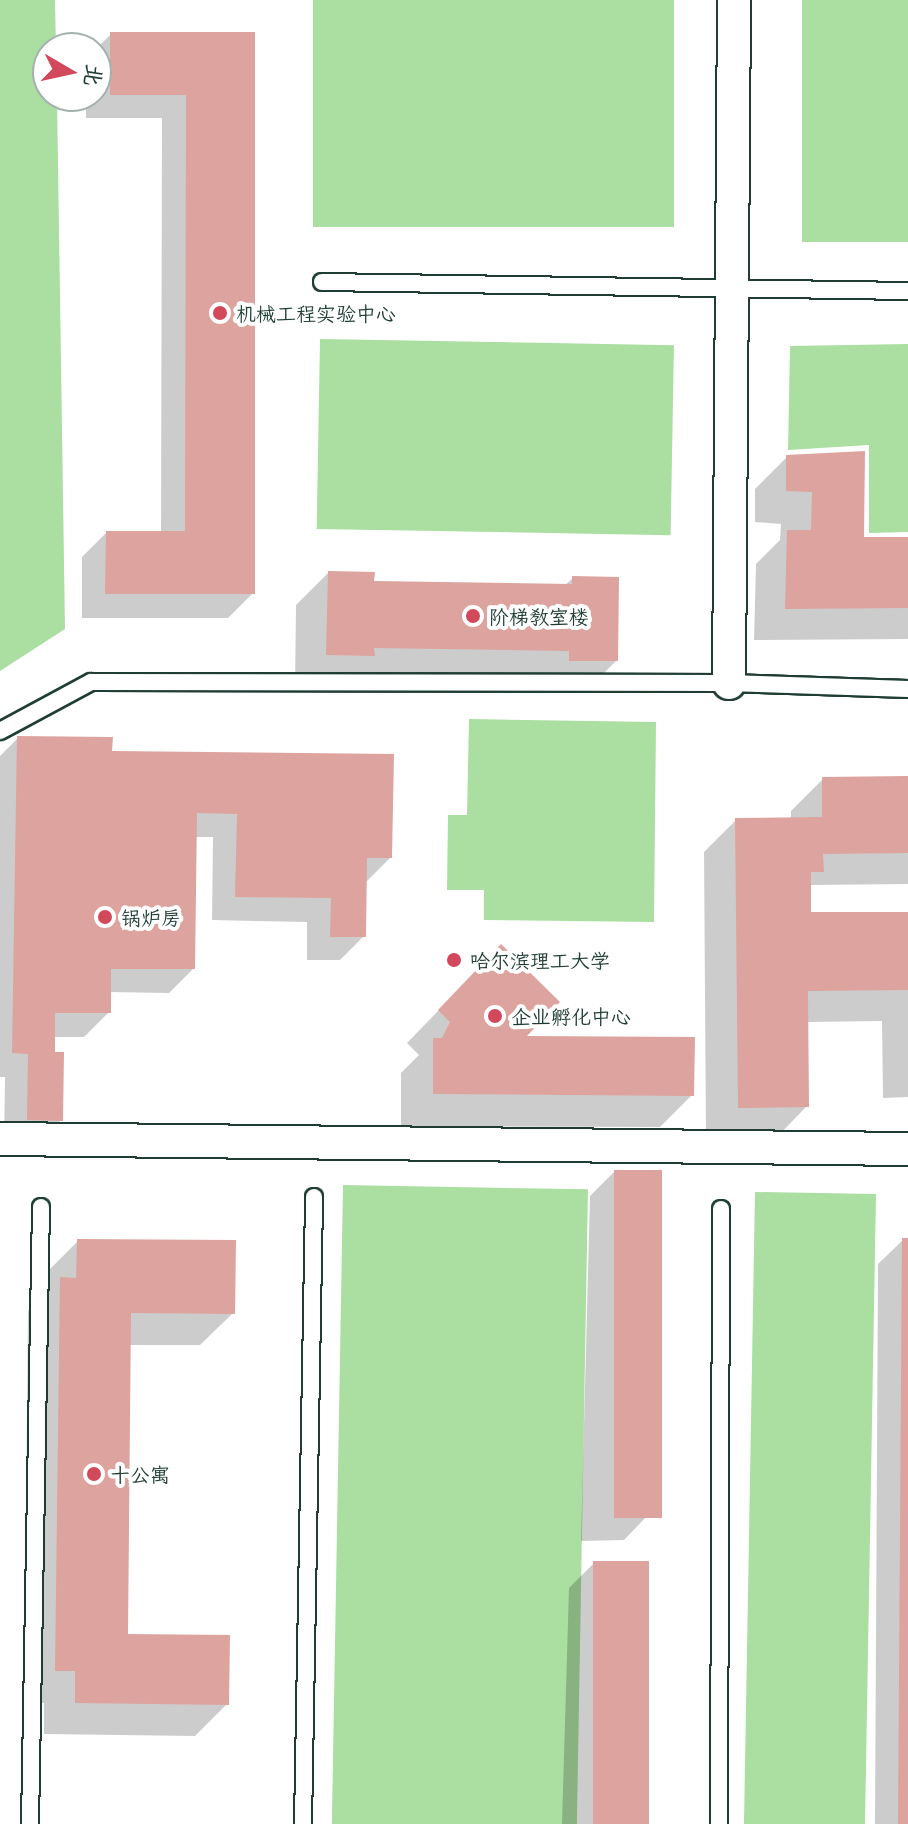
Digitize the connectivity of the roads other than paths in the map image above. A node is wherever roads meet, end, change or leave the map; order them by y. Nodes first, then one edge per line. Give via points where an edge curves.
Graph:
1 (734, 0) edge
2 (322, 282) dead end
3 (732, 291) junction
4 (908, 291) edge
5 (729, 683) junction
6 (908, 689) edge
7 (0, 731) edge
8 (0, 1139) edge
9 (908, 1149) edge
10 (314, 1197) dead end
11 (41, 1207) dead end
12 (721, 1209) dead end
13 (30, 1824) edge
14 (303, 1824) edge
15 (719, 1824) edge

1 - 3 street
2 - 3 lane
3 - 4 lane
3 - 5 street
5 - 6 lane
5 - 7 lane via 91,682
8 - 9 street
10 - 14 lane
11 - 13 lane
12 - 15 lane

